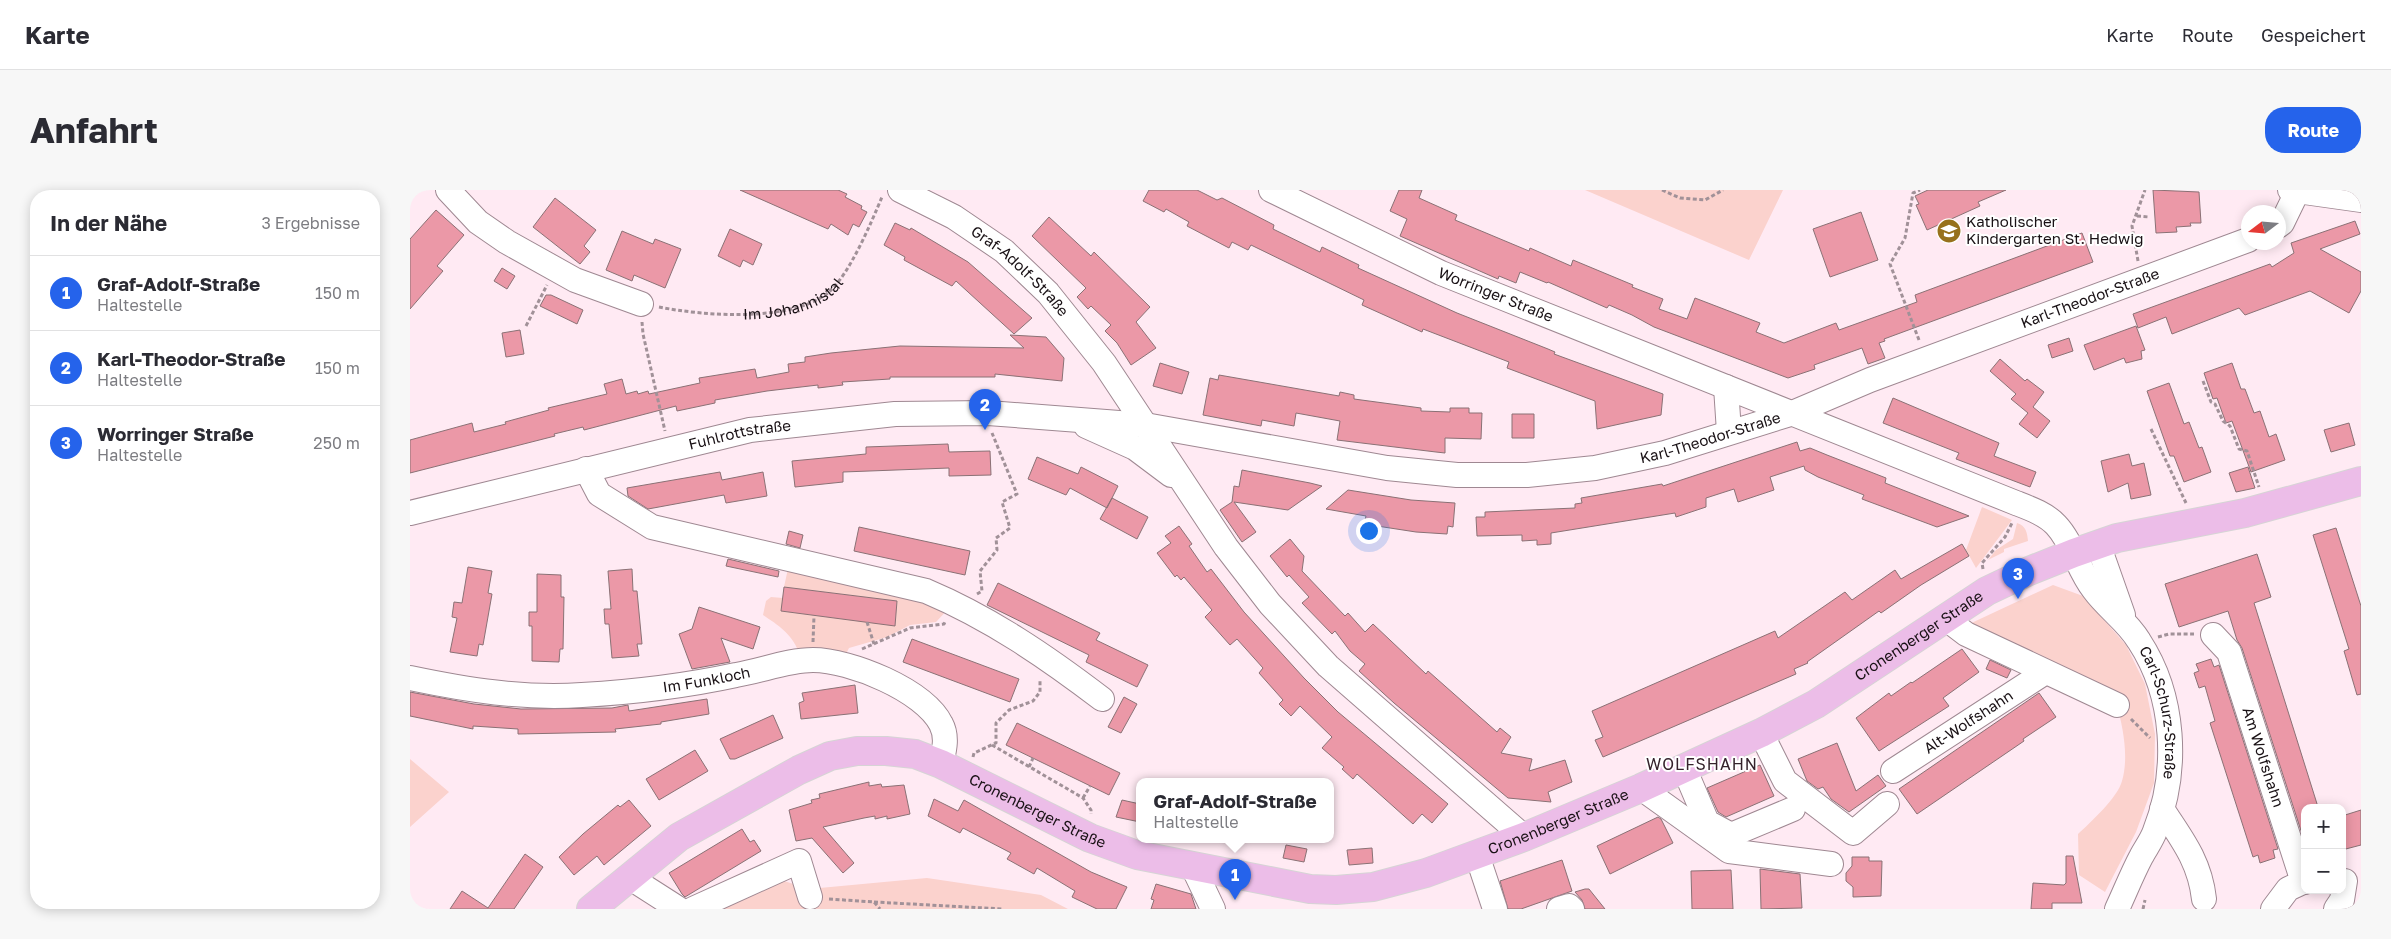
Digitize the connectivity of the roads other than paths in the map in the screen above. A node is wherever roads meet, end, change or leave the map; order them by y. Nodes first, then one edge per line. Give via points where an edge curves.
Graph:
1 (448, 190) edge
2 (900, 190) edge
3 (1271, 190) edge
4 (2294, 191) edge
5 (2361, 200) edge
6 (2286, 212) edge
7 (2241, 242) edge
8 (641, 304) road end
9 (1116, 381) junction
10 (1726, 387) junction
11 (1790, 414) junction
12 (1067, 418) junction
13 (1098, 420) junction
14 (1145, 425) junction
15 (1729, 432) junction
16 (1204, 437) junction
17 (586, 469) junction
18 (1187, 487) junction
19 (2359, 487) edge
20 (413, 511) edge
21 (2086, 549) junction
22 (1946, 618) junction
23 (2213, 635) dead end
24 (2044, 672) junction
25 (410, 678) edge
26 (1102, 699) dead end
27 (2117, 705) road end
28 (1761, 732) junction
29 (942, 764) junction
30 (1684, 768) junction
31 (1893, 771) dead end
32 (1641, 788) junction
33 (1887, 804) dead end
34 (1793, 808) dead end
35 (2162, 808) junction
36 (1524, 837) junction
37 (1477, 855) junction
38 (1831, 864) dead end
39 (1193, 867) junction
40 (2301, 873) edge
41 (629, 878) junction
42 (2349, 881) edge
43 (2301, 883) edge
44 (810, 897) road end
45 (2204, 899) dead end
46 (591, 909) edge
47 (679, 909) edge
48 (693, 909) edge
49 (1213, 909) edge
50 (1495, 909) edge
51 (1559, 909) edge
52 (1572, 909) edge
53 (2116, 909) edge
54 (2273, 909) edge
55 (2336, 909) edge

1 - 8 street via 478,222 507,242 575,280
2 - 9 street, Graf-Adolf-Straße via 954,217 1004,251 1048,293
3 - 10 street, Worringer Straße via 1440,273
4 - 5 street
4 - 6 street
7 - 11 street, Karl-Theodor-Straße via 1870,380
9 - 13 street via 1116,398 1109,413
9 - 14 street, Graf-Adolf-Straße
10 - 11 street, Worringer Straße
10 - 15 street
11 - 15 street, Karl-Theodor-Straße
11 - 21 street, Worringer Straße via 2022,505 2054,523
12 - 13 street, Fuhlrottstraße
12 - 17 street, Fuhlrottstraße via 984,413 895,414 750,430
12 - 18 street, Fuhlrottstraße via 1135,448
13 - 14 street, Fuhlrottstraße
14 - 16 street, Karl-Theodor-Straße
14 - 18 street, Graf-Adolf-Straße
15 - 16 street, Karl-Theodor-Straße via 1665,453 1595,468 1527,475 1457,475 1387,468
16 - 18 street, Graf-Adolf-Straße via 1184,454
17 - 20 street, Fuhlrottstraße
17 - 26 street via 599,494 652,527 926,591 957,604 1046,657
18 - 36 street, Graf-Adolf-Straße via 1226,547 1270,604 1328,666
19 - 21 main road, Cronenberger Straße via 2137,534
21 - 22 main road, Cronenberger Straße via 1987,591
21 - 35 street, Carl-Schurz-Straße via 2085,578 2140,642 2156,675 2169,719 2171,760
22 - 24 street via 1966,634
22 - 28 main road, Cronenberger Straße via 1816,704
23 - 40 street, Am Wolfshahn via 2229,652
24 - 27 street
24 - 31 street, Alt-Wolfshahn
25 - 29 street, Im Funkloch via 490,692 581,695 678,686 812,660 840,662 873,673 929,709 942,724 946,741
28 - 30 main road, Cronenberger Straße
28 - 33 street via 1785,780 1853,833
29 - 39 main road, Cronenberger Straße via 1090,838 1137,855
29 - 41 main road, Cronenberger Straße via 915,754 886,751 857,751 830,756 679,837
30 - 32 main road, Cronenberger Straße
30 - 34 street via 1707,822 1731,835
32 - 36 main road, Cronenberger Straße
32 - 38 street, Cronenberger Straße via 1729,851
35 - 45 street via 2196,861
35 - 53 street, Carl-Schurz-Straße via 2155,832
36 - 37 main road, Cronenberger Straße
37 - 39 main road, Cronenberger Straße via 1426,874 1374,887 1336,890 1310,889
37 - 50 street, Cronenberger Straße
39 - 49 street
41 - 46 main road, Cronenberger Straße
41 - 47 street
42 - 55 street
43 - 54 street via 2288,889
44 - 48 street via 799,861
51 - 52 street via 1569,906

